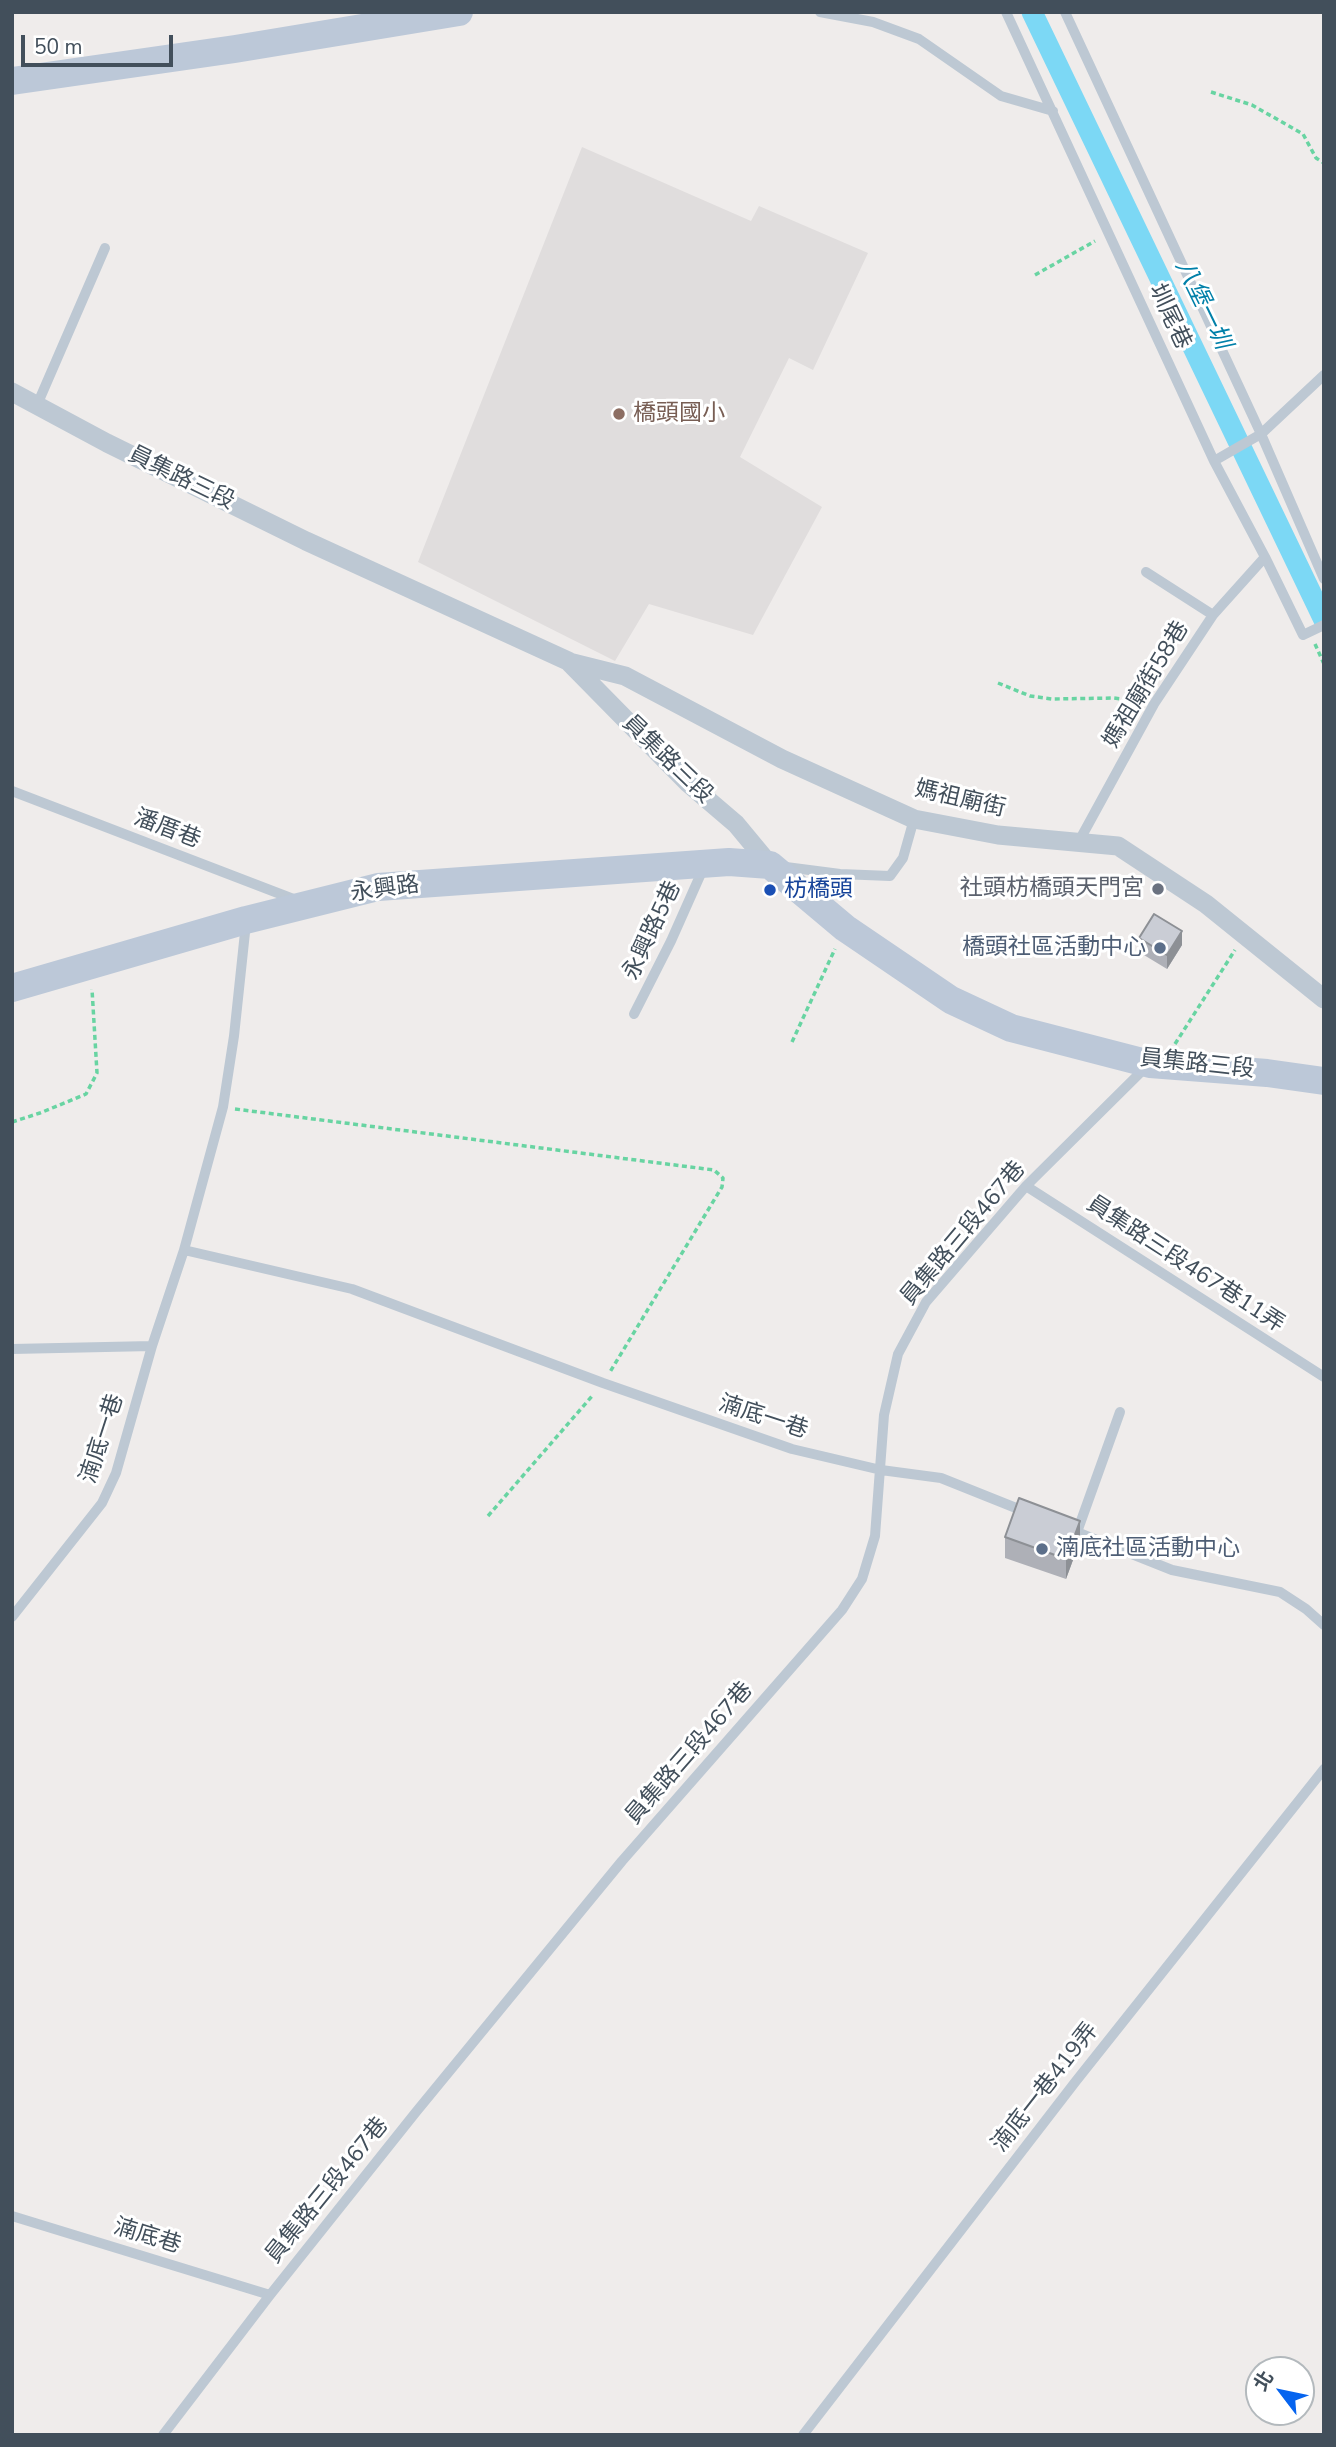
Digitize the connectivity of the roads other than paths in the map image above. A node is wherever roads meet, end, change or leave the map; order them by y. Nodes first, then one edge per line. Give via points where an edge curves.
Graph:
1 (459, 12) edge
2 (820, 12) edge
3 (1006, 12) edge
4 (1065, 12) edge
5 (12, 80) edge
6 (1053, 111) junction
7 (105, 248) dead end
8 (1324, 374) edge
9 (12, 392) edge
10 (37, 405) junction
11 (1261, 434) junction
12 (1214, 461) junction
13 (1265, 557) junction
14 (1146, 572) dead end
15 (1324, 579) edge
16 (1213, 615) junction
17 (1324, 625) edge
18 (568, 662) junction
19 (12, 791) edge
20 (914, 819) junction
21 (1078, 844) junction
22 (705, 864) junction
23 (770, 865) junction
24 (308, 905) junction
25 (246, 920) junction
26 (12, 988) edge
27 (1324, 999) edge
28 (634, 1014) dead end
29 (1150, 1063) junction
30 (1314, 1083) edge
31 (1026, 1186) junction
32 (184, 1250) junction
33 (152, 1346) junction
34 (12, 1349) edge
35 (1324, 1377) edge
36 (1120, 1412) dead end
37 (881, 1470) junction
38 (1040, 1517) edge
39 (1064, 1527) edge
40 (1077, 1532) junction
41 (12, 1617) edge
42 (1324, 1625) edge
43 (1324, 1769) edge
44 (12, 2216) edge
45 (270, 2295) junction
46 (163, 2435) edge
47 (803, 2435) edge

1 - 5 street
2 - 6 lane via 873,22 919,39 1001,96
3 - 6 lane, 圳尾巷
4 - 11 lane, 圳尾巷
6 - 12 lane, 圳尾巷
7 - 10 lane
8 - 11 lane
9 - 10 street, 員集路三段
10 - 18 street, 員集路三段 via 306,541
11 - 12 lane
11 - 15 lane, 圳尾巷
12 - 13 lane, 圳尾巷
13 - 16 lane, 媽祖廟街58巷
13 - 17 lane, 圳尾巷 via 1303,635
14 - 16 lane
16 - 21 lane, 媽祖廟街58巷 via 1154,704
18 - 20 street, 媽祖廟街 via 625,676 782,759
18 - 23 street, 員集路三段 via 688,783 736,824
19 - 24 lane, 潘厝巷
20 - 21 street, 媽祖廟街
20 - 23 lane via 903,858 890,876
21 - 27 street, 媽祖廟街 via 1118,846 1206,904
22 - 23 street, 永興路
22 - 24 street, 永興路 via 378,887
22 - 28 lane, 永興路5巷
23 - 29 street, 員集路三段 via 845,928 951,1000 1011,1028
24 - 25 street, 永興路
25 - 26 street, 永興路
25 - 32 lane, 湳底一巷 via 223,1107
29 - 30 street, 員集路三段
29 - 31 lane, 員集路三段467巷
31 - 35 lane, 員集路三段467巷11弄
31 - 37 lane, 員集路三段467巷 via 926,1302 898,1354 884,1415
32 - 33 lane, 湳底一巷
32 - 37 lane, 湳底一巷 via 352,1289 792,1449
33 - 34 lane
33 - 41 lane, 湳底一巷 via 116,1473 102,1503
36 - 40 lane
37 - 38 lane, 湳底一巷 via 941,1478
37 - 45 lane, 員集路三段467巷 via 875,1536 862,1579 842,1610 622,1861
39 - 40 lane
40 - 42 lane via 1172,1570 1280,1591
43 - 47 lane, 湳底一巷419弄
44 - 45 lane, 湳底巷
45 - 46 lane, 員集路三段467巷

